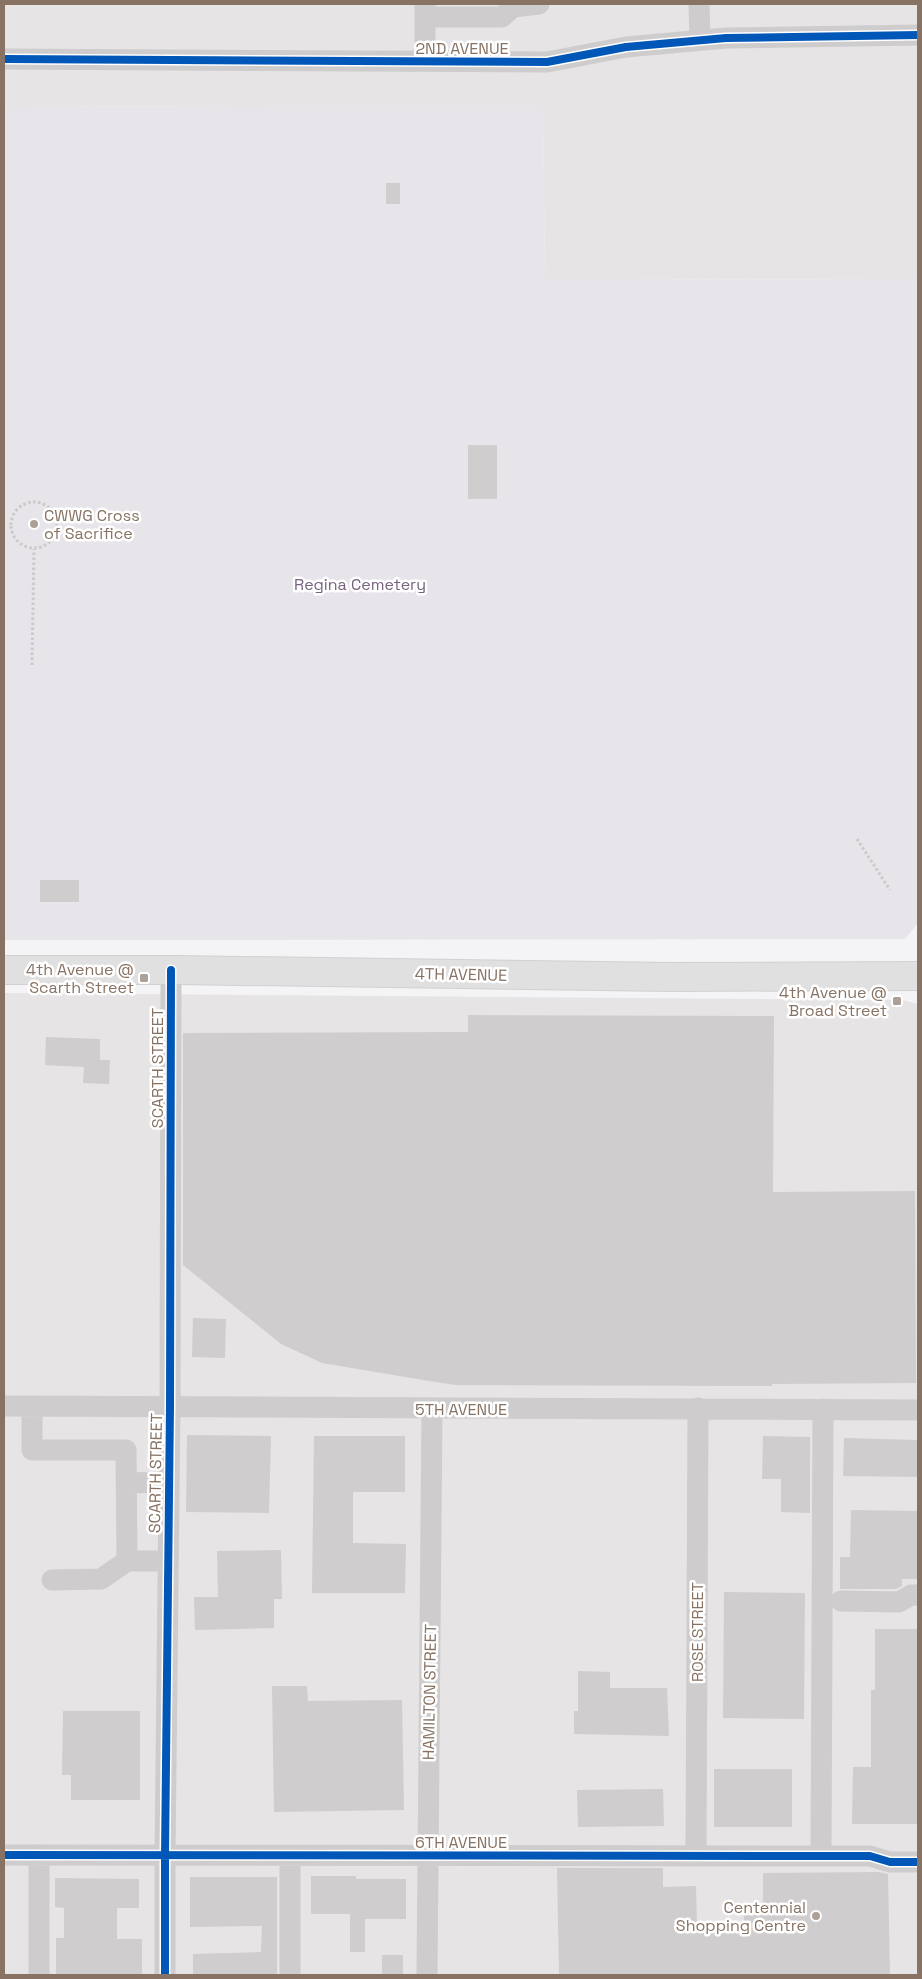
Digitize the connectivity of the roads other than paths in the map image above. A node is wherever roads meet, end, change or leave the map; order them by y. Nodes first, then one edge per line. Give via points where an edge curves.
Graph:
1 (539, 4) edge
2 (699, 4) edge
3 (425, 10) edge
4 (918, 35) edge
5 (700, 40) junction
6 (4, 59) edge
7 (425, 61) junction
8 (4, 970) edge
9 (171, 970) junction
10 (918, 976) edge
11 (4, 1406) edge
12 (32, 1406) junction
13 (170, 1406) junction
14 (698, 1408) junction
15 (432, 1409) junction
16 (823, 1409) junction
17 (918, 1410) edge
18 (169, 1482) junction
19 (126, 1483) junction
20 (127, 1561) junction
21 (168, 1561) junction
22 (52, 1580) dead end
23 (918, 1595) edge
24 (841, 1601) dead end
25 (918, 1848) edge
26 (4, 1855) edge
27 (40, 1855) junction
28 (164, 1855) junction
29 (290, 1856) junction
30 (427, 1856) junction
31 (696, 1856) junction
32 (821, 1856) junction
33 (870, 1856) junction
34 (918, 1862) edge
35 (40, 1975) edge
36 (165, 1975) edge
37 (290, 1975) edge
38 (427, 1975) edge

1 - 3 street via 513,7 502,17
2 - 5 street
3 - 7 street
4 - 5 street, 2ND AVENUE
5 - 7 street, 2ND AVENUE via 626,47 547,62
6 - 7 street, 2ND AVENUE
8 - 9 main road, 4TH AVENUE
9 - 10 main road, 4TH AVENUE via 672,977
9 - 13 street, SCARTH STREET
11 - 12 street, 5TH AVENUE
12 - 13 street, 5TH AVENUE
12 - 19 street via 32,1450 126,1450
13 - 15 street, 5TH AVENUE
13 - 18 street, SCARTH STREET
14 - 15 street, 5TH AVENUE
14 - 16 street, 5TH AVENUE
14 - 31 street, ROSE STREET
15 - 30 street, HAMILTON STREET
16 - 17 street, 5TH AVENUE
16 - 32 street
18 - 19 street
18 - 21 street, SCARTH STREET
19 - 20 street
20 - 21 street
20 - 22 street via 101,1579
21 - 28 street, SCARTH STREET
23 - 24 street via 899,1602
25 - 33 street, 6TH AVENUE via 890,1849
26 - 27 street, 6TH AVENUE
27 - 28 street, 6TH AVENUE
27 - 35 street
28 - 29 street, 6TH AVENUE
28 - 36 street, SCARTH STREET
29 - 30 street, 6TH AVENUE
29 - 37 street
30 - 31 street, 6TH AVENUE
30 - 38 street, HAMILTON STREET
31 - 32 street, 6TH AVENUE
32 - 33 street, 6TH AVENUE
33 - 34 street, 6TH AVENUE via 890,1862

